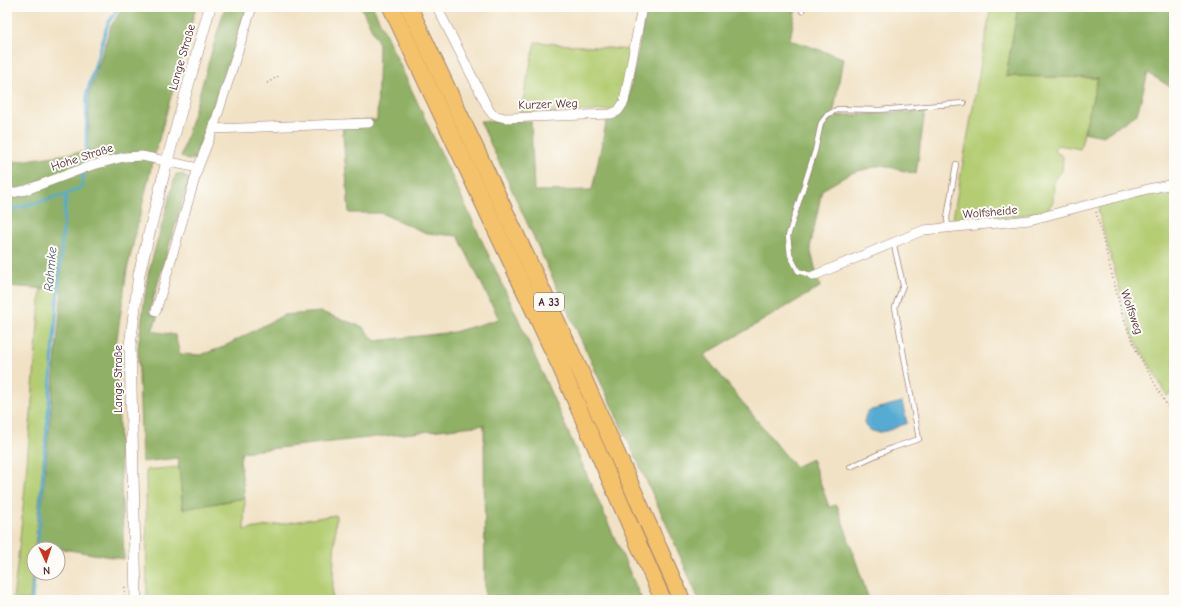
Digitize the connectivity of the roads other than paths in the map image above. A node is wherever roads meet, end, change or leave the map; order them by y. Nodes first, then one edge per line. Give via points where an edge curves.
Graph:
1 (210, 7) edge
2 (252, 7) edge
3 (391, 7) edge
4 (409, 7) edge
5 (437, 7) edge
6 (642, 7) edge
7 (964, 103) dead end
8 (369, 123) dead end
9 (213, 129) junction
10 (167, 161) junction
11 (956, 164) dead end
12 (198, 168) junction
13 (1174, 184) edge
14 (7, 194) edge
15 (948, 227) junction
16 (893, 242) junction
17 (813, 276) joint
18 (156, 311) dead end
19 (850, 467) dead end
20 (136, 600) edge
21 (663, 600) edge
22 (682, 600) edge

1 - 10 street, Lange Straße
2 - 9 street
3 - 21 highway, A 33 via 561,368
4 - 22 highway, A 33 via 582,375
5 - 6 street, Kurzer Weg via 489,110 493,115 505,118 611,114 618,111 624,102
7 - 17 lane via 879,110 838,109 827,115 821,123 815,151 788,236 790,255 798,271
8 - 9 street
9 - 12 street
10 - 12 street
10 - 14 street, Hohe Straße via 142,156 124,157
10 - 20 street, Lange Straße via 139,274 130,346
11 - 15 lane via 947,218
12 - 18 street
13 - 15 street, Wolfsheide via 1148,188 1030,220
15 - 16 street, Wolfsheide via 924,230
16 - 17 street, Wolfsheide
16 - 19 lane via 903,285 895,307 919,439

